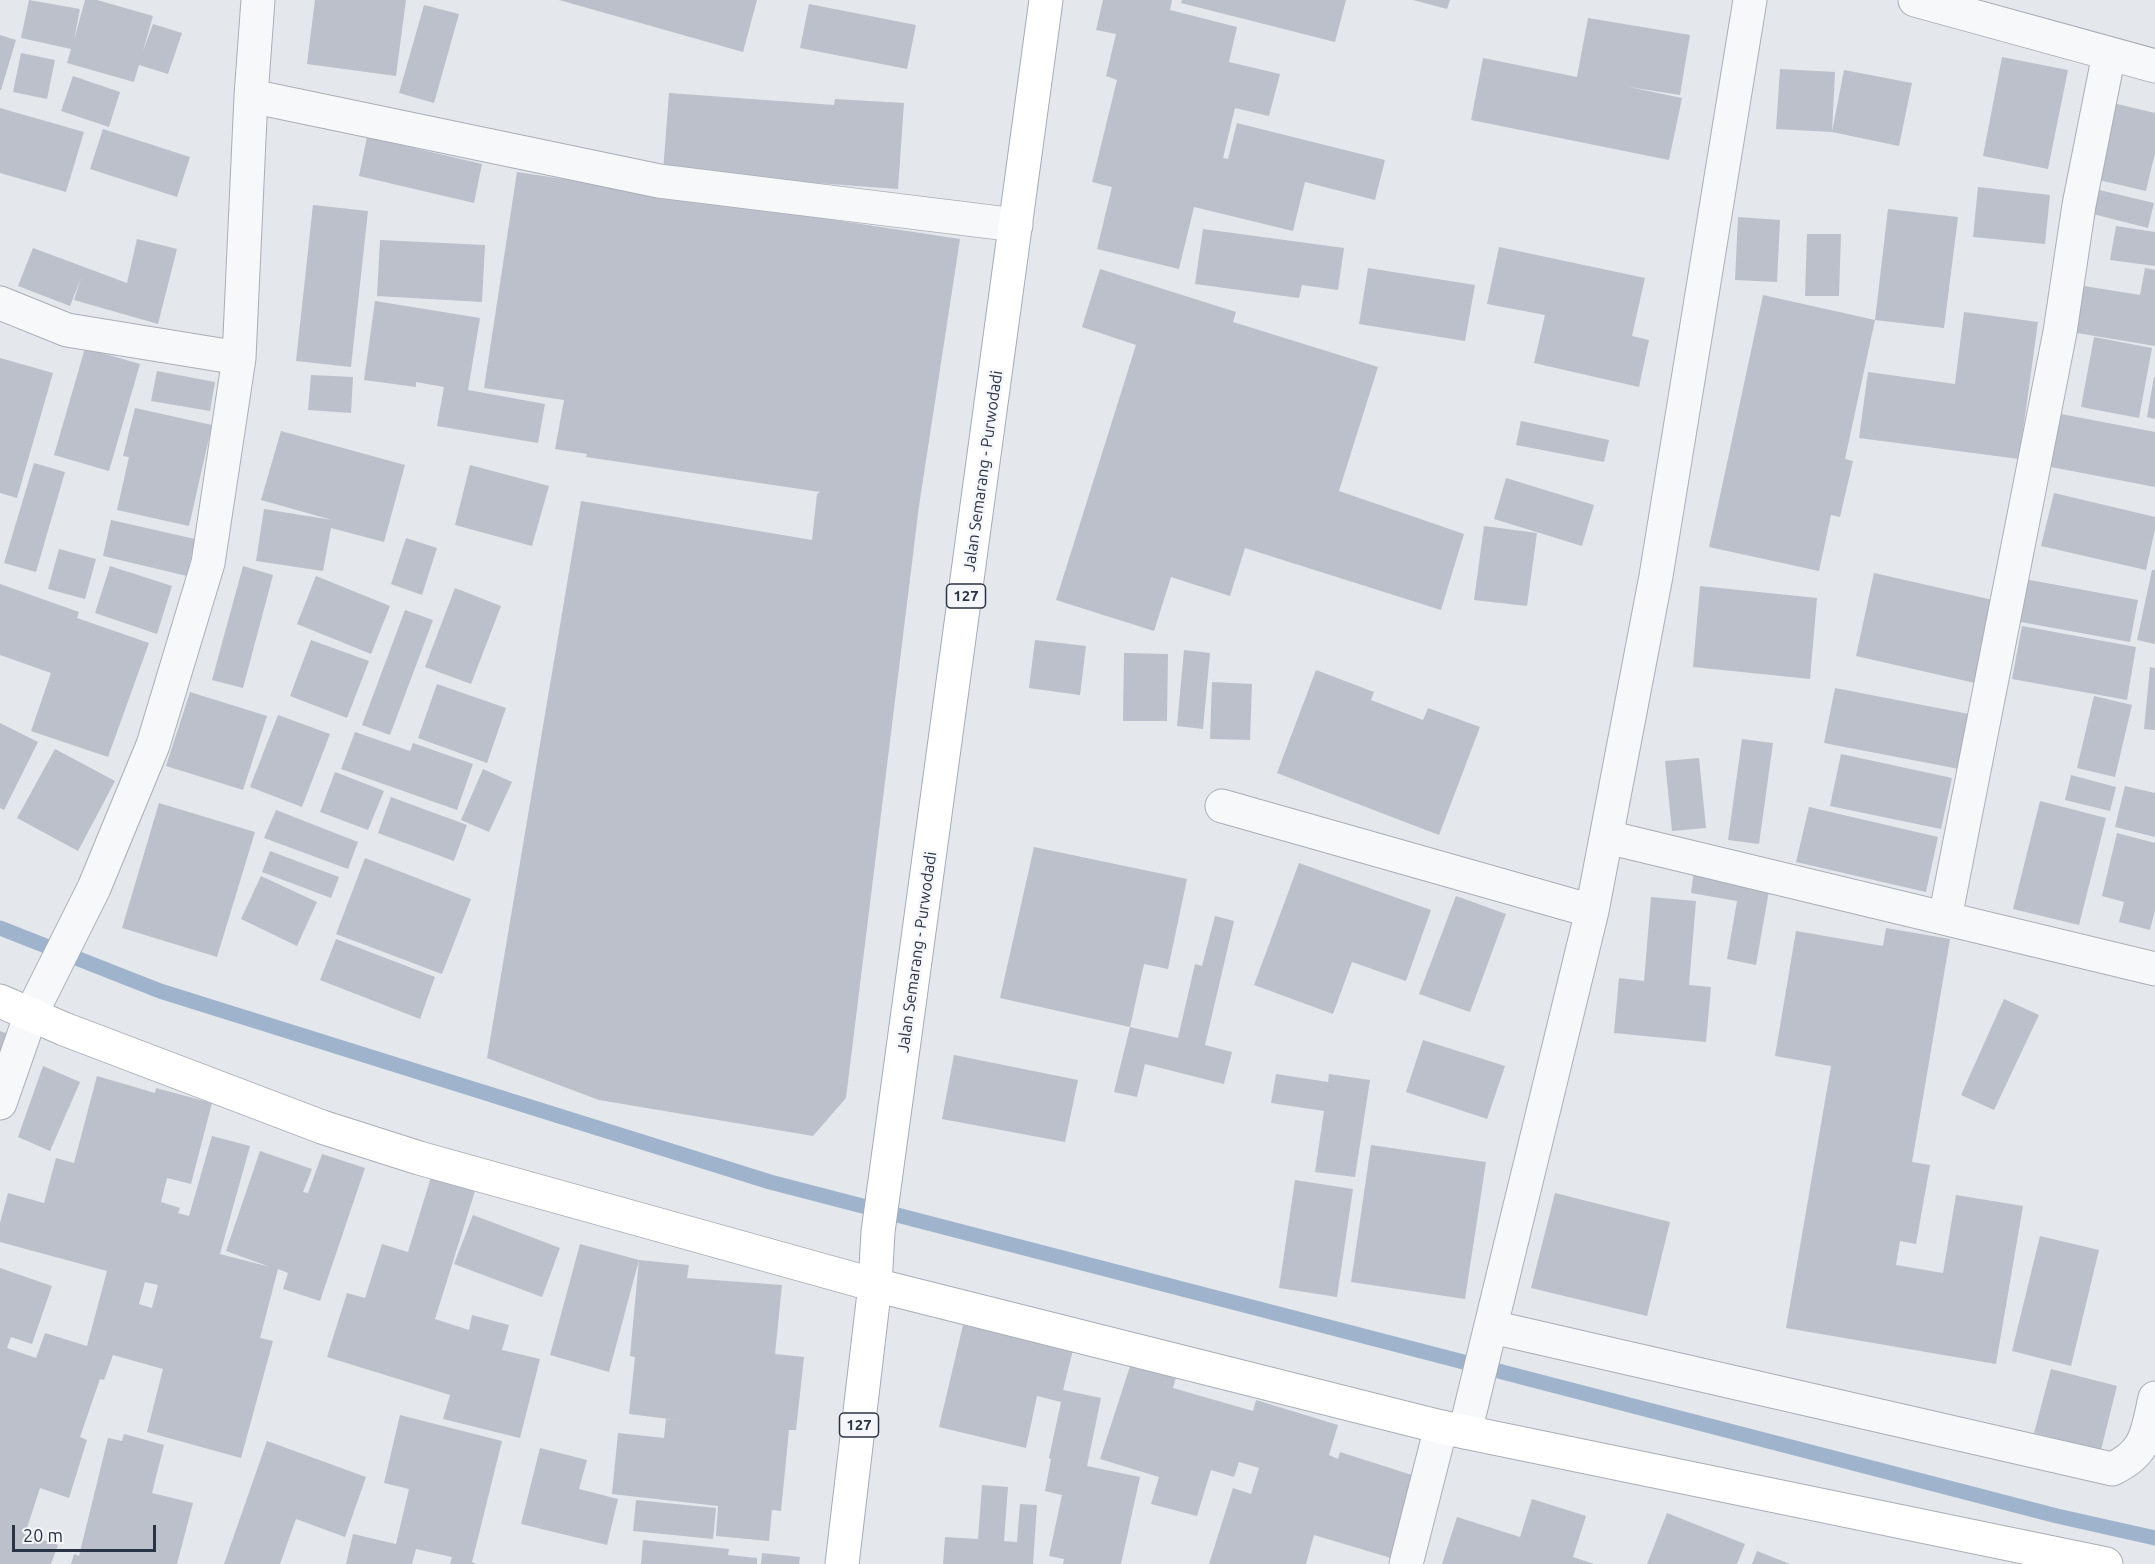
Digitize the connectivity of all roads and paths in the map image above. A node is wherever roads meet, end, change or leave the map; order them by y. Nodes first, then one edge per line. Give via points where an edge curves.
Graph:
1 (258, 0) edge
2 (1046, 0) edge
3 (1750, 0) edge
4 (1915, 0) edge
5 (2109, 54) junction
6 (2155, 66) edge
7 (251, 96) junction
8 (1016, 225) junction
9 (0, 303) edge
10 (239, 358) junction
11 (1222, 806) dead end
12 (1607, 837) junction
13 (1592, 911) junction
14 (1946, 918) junction
15 (2155, 969) edge
16 (0, 1001) edge
17 (31, 1014) junction
18 (0, 1103) edge
19 (875, 1286) junction
20 (1489, 1339) junction
21 (2155, 1398) edge
22 (1453, 1430) junction
23 (2059, 1559) edge
24 (842, 1564) edge
25 (1406, 1564) edge
26 (2106, 1564) edge

1 - 7 street
2 - 8 main road, Jalan Semarang - Purwodadi / 127
3 - 12 street via 1656,576
4 - 5 street
5 - 6 street
5 - 14 street via 2079,205 2060,332
7 - 8 street via 659,181
7 - 10 street
8 - 19 main road, Jalan Semarang - Purwodadi / 127 via 878,1232
9 - 10 street via 67,330
10 - 17 street via 208,563 153,746 94,888
11 - 13 street
12 - 13 street
12 - 14 street
13 - 20 street
14 - 15 street
16 - 17 main road
17 - 18 street
17 - 19 main road via 322,1127
19 - 22 main road
19 - 24 main road, 127
20 - 21 street via 2112,1469 2127,1462 2145,1442
20 - 22 street via 1477,1389
22 - 23 main road
22 - 25 street
23 - 26 main road

